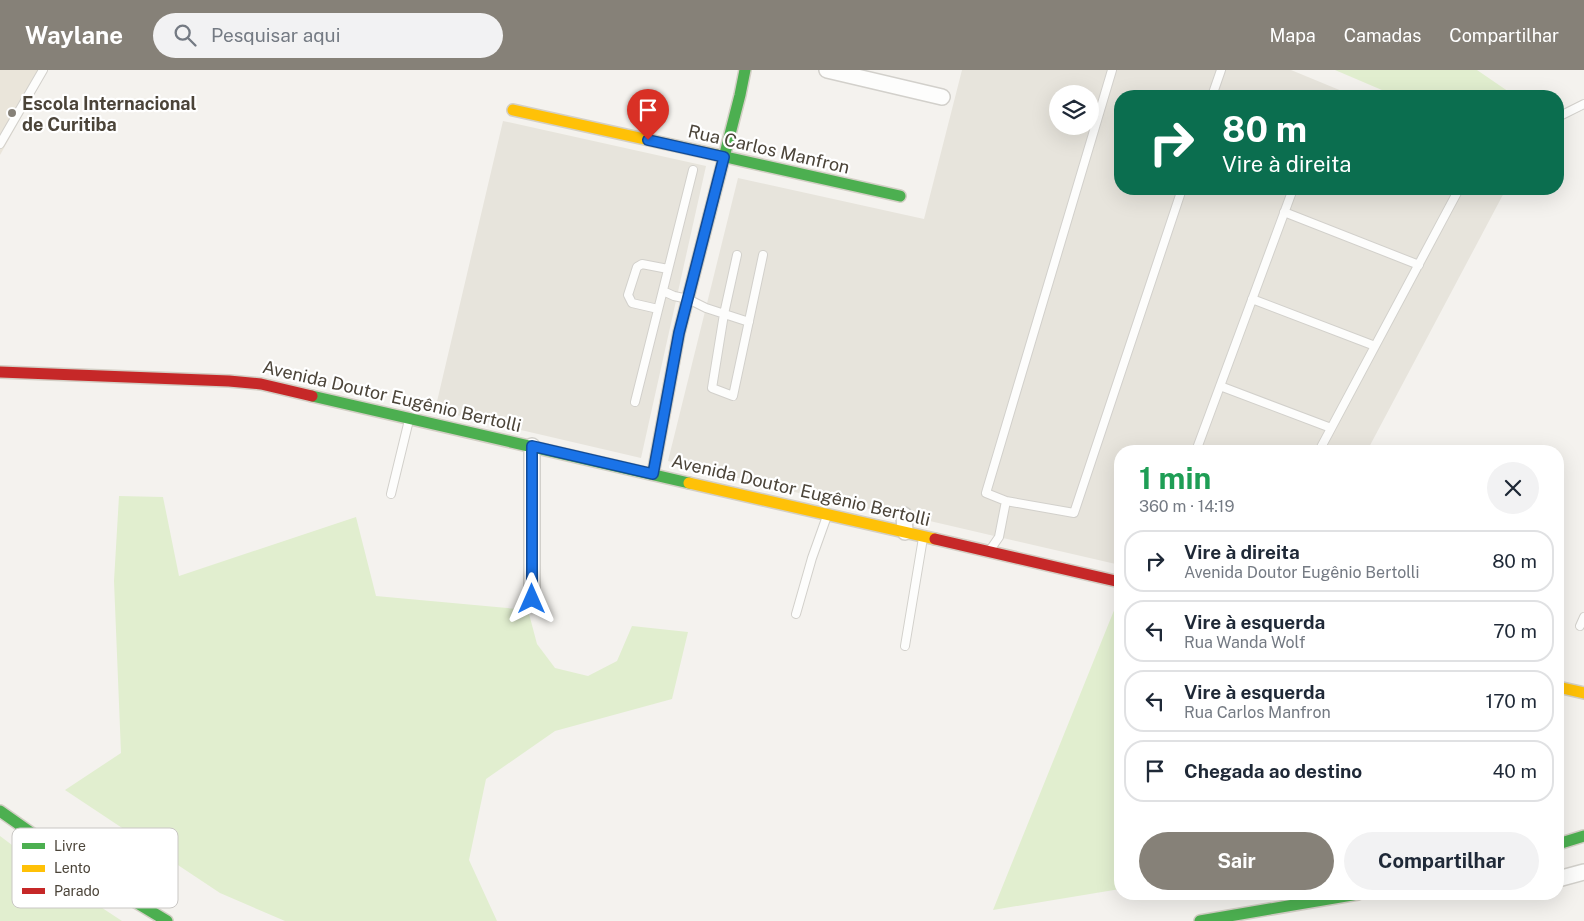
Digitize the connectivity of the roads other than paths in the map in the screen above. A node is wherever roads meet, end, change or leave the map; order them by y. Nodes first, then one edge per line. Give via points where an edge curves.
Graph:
1 (43, 70) edge
2 (745, 70) edge
3 (827, 70) edge
4 (1112, 70) edge
5 (1221, 70) edge
6 (1214, 90) edge
7 (942, 97) dead end
8 (1584, 104) edge
9 (513, 110) dead end
10 (1564, 114) edge
11 (0, 144) edge
12 (724, 157) junction
13 (693, 170) dead end
14 (1180, 195) edge
15 (1291, 195) edge
16 (1456, 195) edge
17 (900, 196) dead end
18 (1284, 212) junction
19 (737, 255) dead end
20 (763, 255) dead end
21 (1419, 265) junction
22 (668, 269) junction
23 (663, 290) junction
24 (688, 299) junction
25 (1252, 299) junction
26 (658, 310) junction
27 (724, 314) junction
28 (749, 322) junction
29 (1375, 346) junction
30 (0, 372) edge
31 (1220, 386) junction
32 (635, 402) dead end
33 (409, 418) junction
34 (1331, 428) junction
35 (1198, 445) edge
36 (1321, 445) edge
37 (532, 446) junction
38 (653, 474) junction
39 (391, 494) dead end
40 (1006, 501) junction
41 (828, 514) junction
42 (904, 515) dead end
43 (905, 532) junction
44 (923, 536) junction
45 (989, 551) junction
46 (1114, 581) edge
47 (532, 599) dead end
48 (796, 614) dead end
49 (1584, 617) edge
50 (1580, 626) dead end
51 (905, 646) dead end
52 (1564, 688) edge
53 (1584, 693) edge
54 (0, 811) edge
55 (24, 828) edge
56 (1584, 836) edge
57 (1564, 842) edge
58 (1584, 872) edge
59 (1564, 878) edge
60 (1323, 900) edge
61 (145, 908) edge
62 (167, 921) edge
63 (1200, 921) edge

1 - 11 lane
2 - 12 main road
3 - 7 street
4 - 40 lane via 986,493
5 - 6 lane
8 - 10 lane
9 - 12 main road, Rua Carlos Manfron
12 - 17 main road, Rua Carlos Manfron
12 - 24 main road
13 - 22 lane
14 - 40 lane via 1074,513
15 - 18 lane
16 - 21 lane
18 - 21 lane
18 - 25 lane
19 - 27 lane
20 - 28 lane
21 - 29 lane
22 - 23 lane
22 - 26 lane via 642,264 637,267 628,295 632,303
23 - 24 lane
23 - 26 lane
24 - 27 lane
24 - 38 main road
25 - 29 lane
25 - 31 lane
26 - 32 lane
27 - 28 lane
27 - 28 lane via 712,388 733,396
29 - 34 lane
30 - 33 main road, Avenida Doutor Eugênio Bertolli via 231,380 290,390
31 - 34 lane
31 - 35 lane
33 - 37 main road, Avenida Doutor Eugênio Bertolli
33 - 39 lane
34 - 36 lane
37 - 38 main road, Avenida Doutor Eugênio Bertolli
37 - 47 street
38 - 41 main road, Avenida Doutor Eugênio Bertolli
40 - 45 lane via 999,537
41 - 43 main road, Avenida Doutor Eugênio Bertolli
41 - 48 lane
42 - 43 street
43 - 44 main road, Avenida Doutor Eugênio Bertolli
44 - 45 main road, Avenida Doutor Eugênio Bertolli
44 - 51 lane
45 - 46 main road, Avenida Doutor Eugênio Bertolli
49 - 50 lane
52 - 53 main road
54 - 55 main road
56 - 57 main road
58 - 59 street
60 - 63 main road
61 - 62 main road

